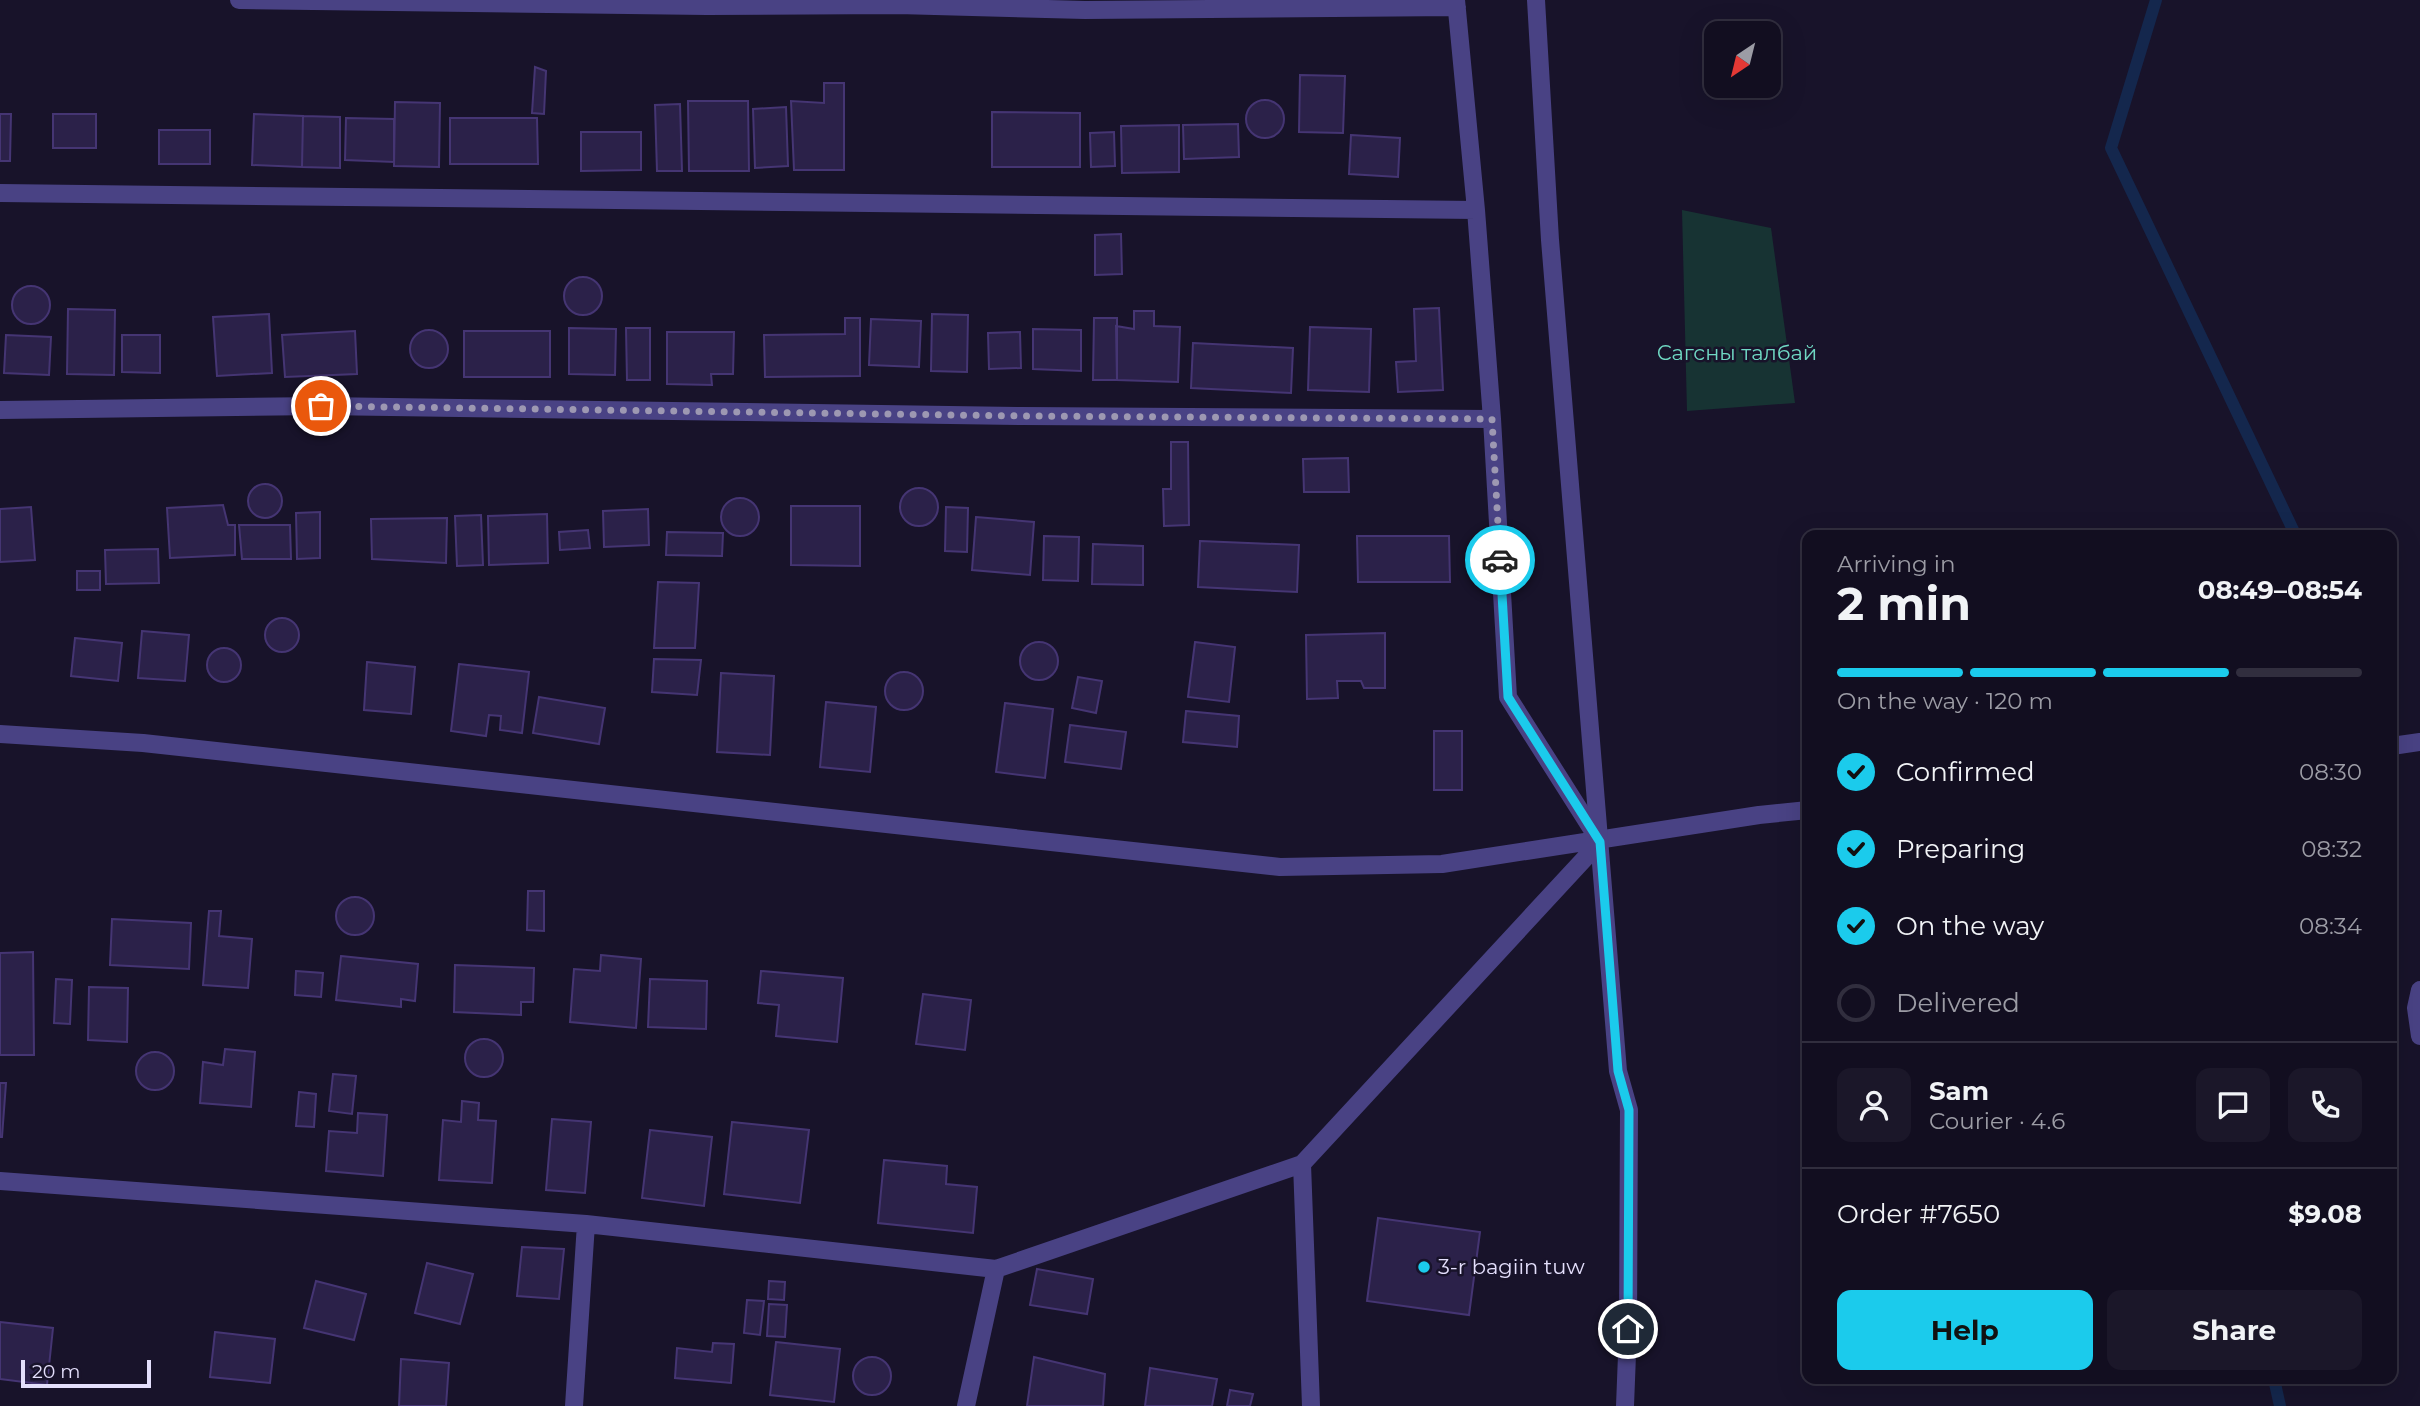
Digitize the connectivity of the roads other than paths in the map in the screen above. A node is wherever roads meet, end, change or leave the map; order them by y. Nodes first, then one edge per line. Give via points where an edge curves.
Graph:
1 (239, 0) edge
2 (1536, 0) edge
3 (1456, 4) edge
4 (0, 193) edge
5 (1476, 210) junction
6 (0, 410) edge
7 (1492, 419) junction
8 (0, 734) edge
9 (2420, 742) edge
10 (2397, 745) edge
11 (1802, 811) edge
12 (1600, 842) junction
13 (2420, 990) edge
14 (2420, 1035) edge
15 (1302, 1164) junction
16 (0, 1181) edge
17 (586, 1224) junction
18 (996, 1269) junction
19 (574, 1406) edge
20 (966, 1406) edge
21 (1311, 1406) edge
22 (1625, 1406) edge

1 - 3 street via 1084,10
2 - 12 street via 1550,240
3 - 5 street
4 - 5 street
5 - 7 street
6 - 7 street via 321,406
7 - 12 street via 1508,697
8 - 12 street via 144,743 1280,867 1442,864
9 - 10 street
11 - 12 street
12 - 15 street
12 - 22 street via 1618,1071 1629,1110
13 - 14 street via 2416,1008
15 - 18 street
15 - 21 street
16 - 17 street
17 - 18 street
17 - 19 street
18 - 20 street

